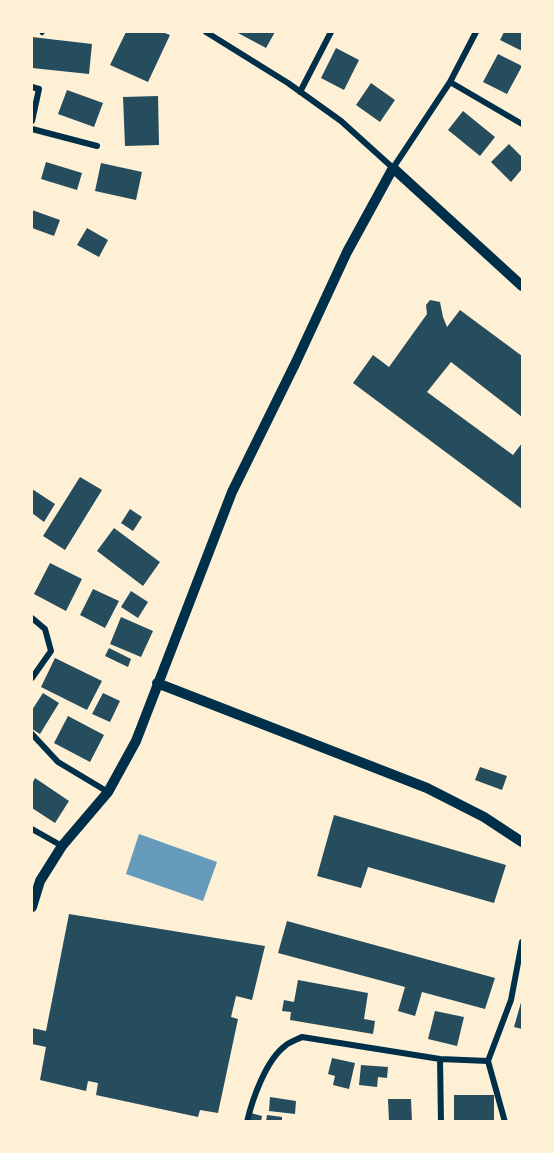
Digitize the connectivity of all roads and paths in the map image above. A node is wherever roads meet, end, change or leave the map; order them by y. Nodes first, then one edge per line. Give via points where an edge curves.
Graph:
1 (206, 32) edge
2 (331, 32) edge
3 (476, 32) edge
4 (450, 82) junction
5 (32, 87) edge
6 (300, 92) junction
7 (32, 121) edge
8 (522, 124) edge
9 (32, 129) edge
10 (98, 146) dead end
11 (393, 168) junction
12 (522, 285) edge
13 (32, 618) edge
14 (32, 678) edge
15 (157, 683) junction
16 (32, 734) edge
17 (108, 792) junction
18 (32, 829) edge
19 (522, 842) edge
20 (62, 846) junction
21 (32, 907) edge
22 (522, 942) edge
23 (520, 961) edge
24 (440, 1059) junction
25 (488, 1061) junction
26 (247, 1122) edge
27 (441, 1122) edge
28 (505, 1122) edge

1 - 6 street
2 - 6 street
3 - 4 street
4 - 8 street
4 - 11 street
5 - 7 street via 39,89
6 - 11 street via 341,121
9 - 10 street
11 - 12 street
11 - 15 street via 347,252 232,492
13 - 14 street via 45,629 51,651
15 - 17 street via 136,741
15 - 19 street via 427,788
16 - 17 street via 58,762
17 - 20 street
18 - 20 street
20 - 21 street via 40,881
22 - 23 street
23 - 25 street via 511,1000
24 - 25 street
24 - 26 street via 302,1037 284,1046 273,1060 252,1100
24 - 27 street
25 - 28 street

